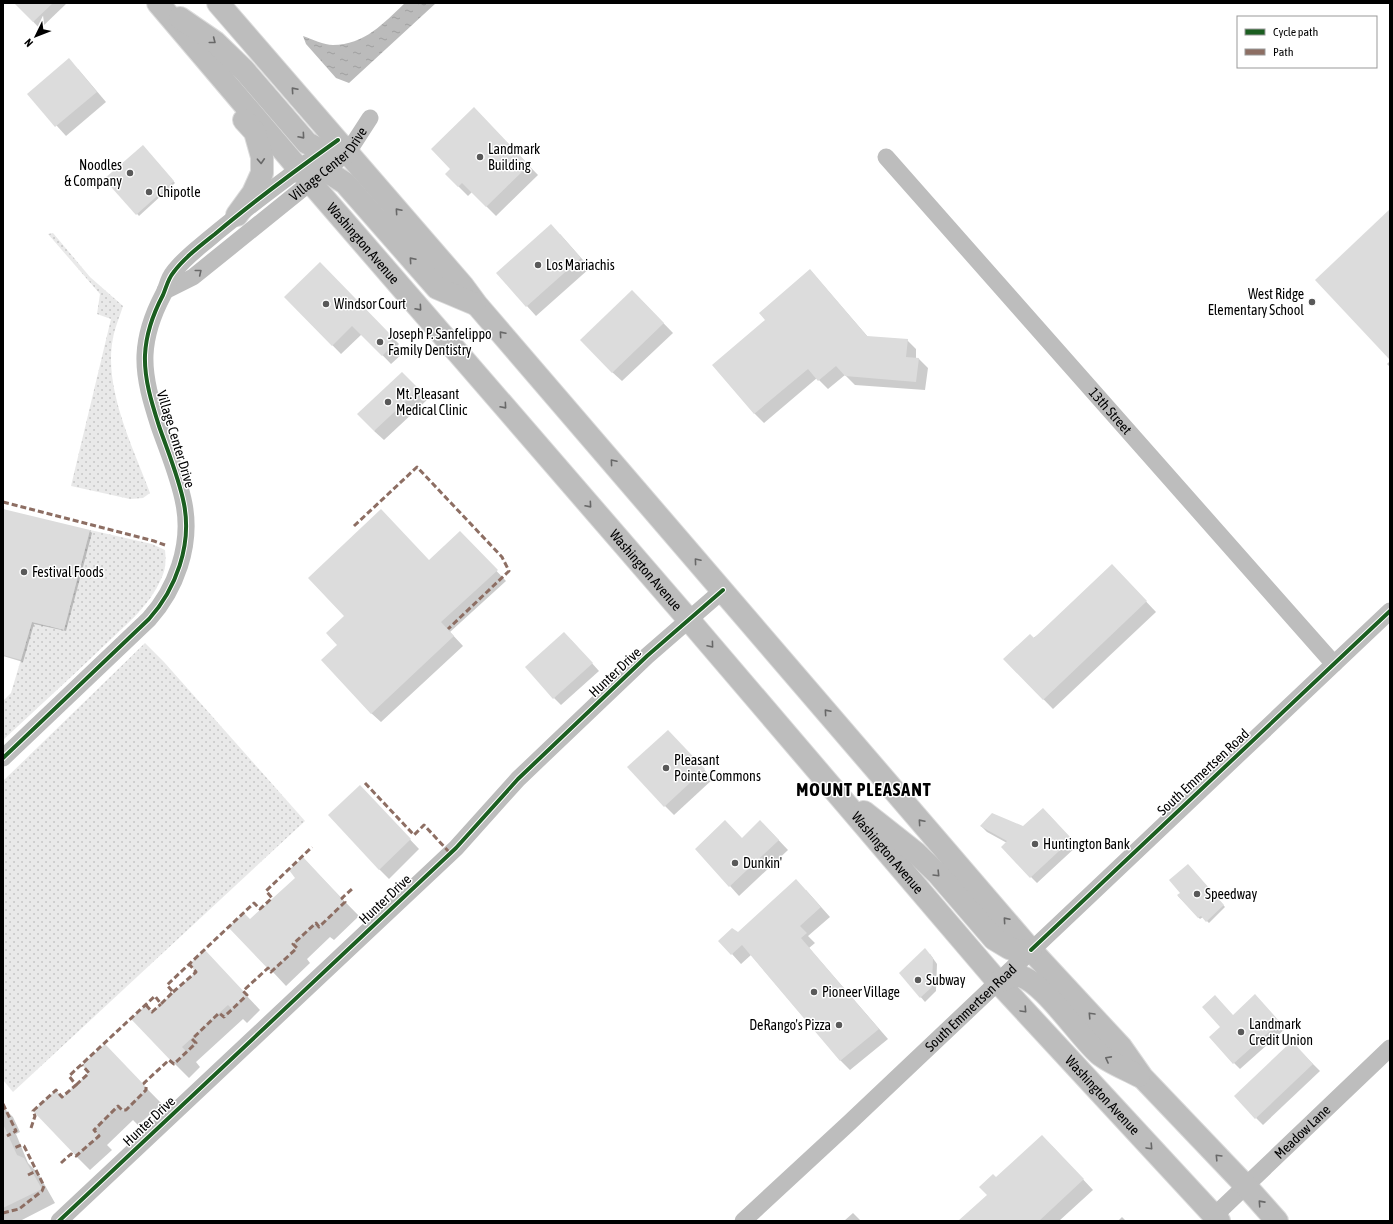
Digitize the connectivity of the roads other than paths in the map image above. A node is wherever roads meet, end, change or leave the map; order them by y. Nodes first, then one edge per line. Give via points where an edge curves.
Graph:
1 (158, 3) edge
2 (218, 3) edge
3 (370, 118) dead end
4 (886, 157) dead end
5 (324, 161) junction
6 (236, 215) junction
7 (165, 291) junction
8 (477, 305) junction
9 (723, 590) junction
10 (1390, 611) edge
11 (689, 620) junction
12 (1334, 664) junction
13 (3, 758) edge
14 (831, 787) junction
15 (1032, 950) junction
16 (998, 982) junction
17 (1390, 1048) edge
18 (1142, 1077) junction
19 (1245, 1185) junction
20 (1216, 1218) edge
21 (59, 1221) edge
22 (743, 1221) edge
23 (1277, 1221) edge

1 - 5 main road, Washington Avenue
1 -> 5 main road via 215,42 244,70
1 -> 6 main road via 162,23 255,132 262,157 262,173 253,193
5 -> 2 main road, Washington Avenue
3 - 5 street, Village Center Drive
4 - 12 street, 13th Street
5 - 6 street, Village Center Drive
7 -> 5 street, Village Center Drive via 193,277
8 -> 5 main road, Washington Avenue via 463,286
8 -> 5 main road via 437,288
5 -> 11 main road, Washington Avenue
6 - 7 street, Village Center Drive via 188,256 172,274
7 - 13 street, Village Center Drive via 154,312 145,356 146,378 152,405 184,506 184,543 175,579 149,619
9 -> 8 main road, Washington Avenue
9 - 11 street, Hunter Drive
15 -> 9 main road, Washington Avenue
10 - 12 street, South Emmertsen Road
11 -> 14 main road, Washington Avenue
11 - 21 street, Hunter Drive via 647,656 518,779 456,848
12 - 15 street, South Emmertsen Road
14 -> 15 main road via 916,853 938,874 994,938 1018,951
14 - 16 main road, Washington Avenue
15 - 16 street, South Emmertsen Road
18 -> 15 main road, Washington Avenue via 1121,1047
18 -> 16 main road via 1099,1055 1028,979 1019,976
16 -> 20 main road, Washington Avenue
16 - 22 street, South Emmertsen Road
17 - 19 street, Meadow Lane
19 -> 18 main road, Washington Avenue
19 - 20 street, Meadow Lane
23 -> 19 main road, Washington Avenue

